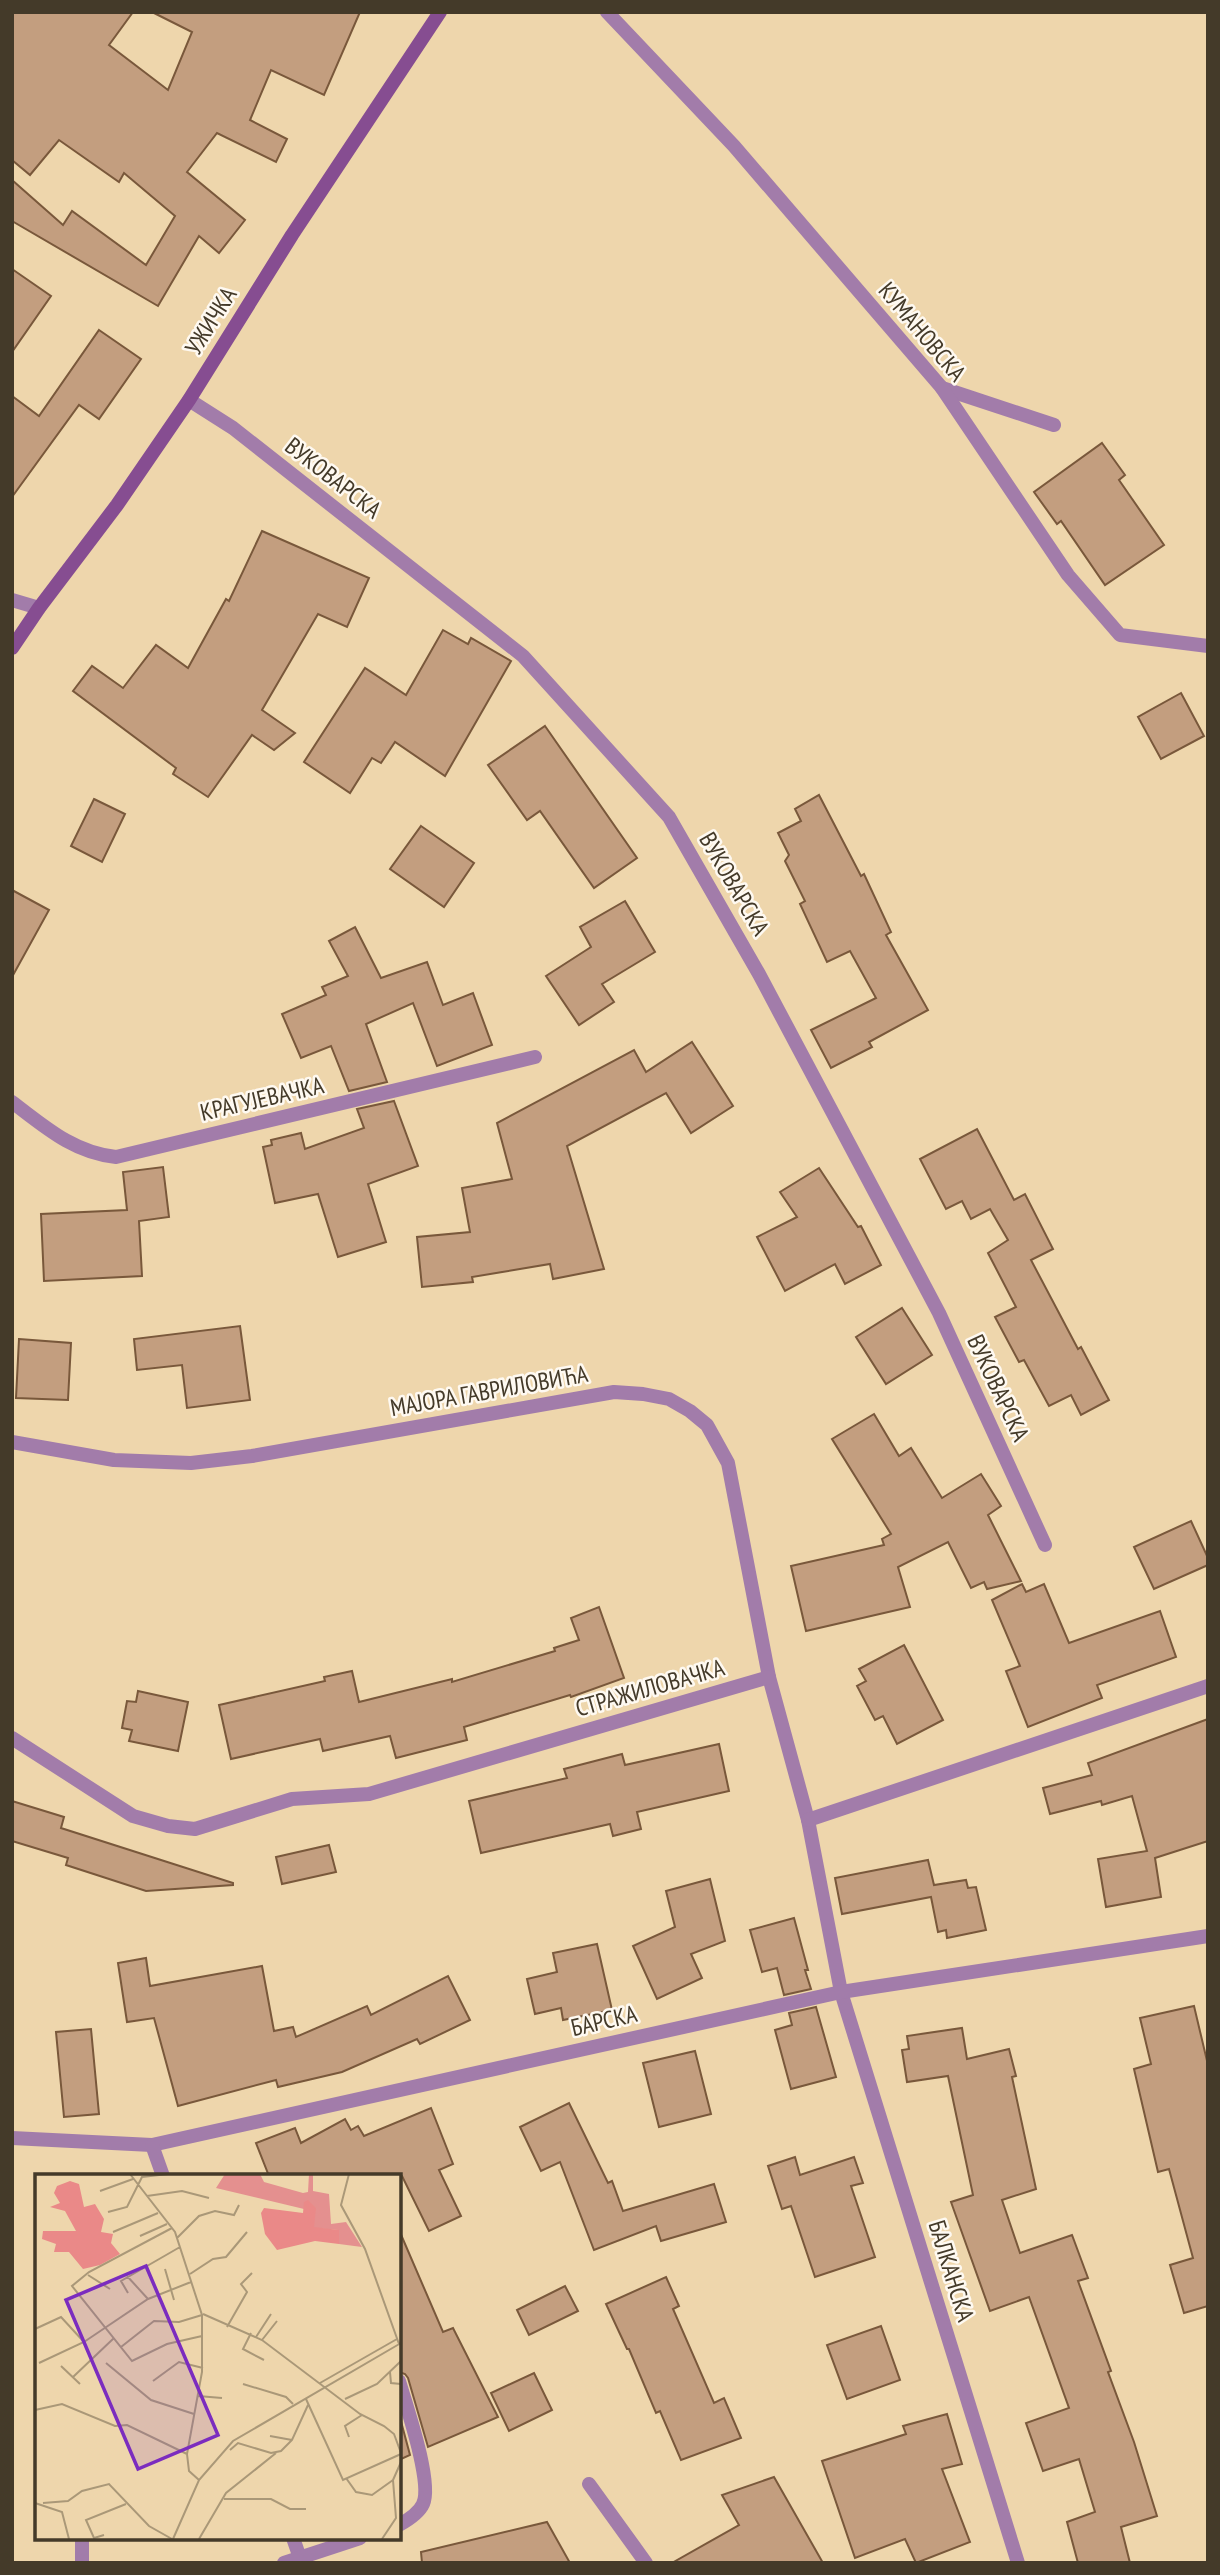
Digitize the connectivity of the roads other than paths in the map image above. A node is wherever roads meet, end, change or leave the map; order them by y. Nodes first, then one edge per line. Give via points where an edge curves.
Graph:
1 (440, 12) edge
2 (607, 12) edge
3 (942, 388) junction
4 (189, 400) junction
5 (1054, 425) dead end
6 (12, 600) edge
7 (39, 608) junction
8 (1208, 646) edge
9 (12, 648) edge
10 (535, 1057) dead end
11 (12, 1102) edge
12 (12, 1442) edge
13 (1045, 1545) dead end
14 (769, 1677) junction
15 (1208, 1686) edge
16 (12, 1738) edge
17 (808, 1819) junction
18 (1208, 1936) edge
19 (841, 1992) junction
20 (12, 2138) edge
21 (152, 2145) junction
22 (162, 2174) edge
23 (401, 2389) edge
24 (589, 2484) dead end
25 (401, 2524) edge
26 (82, 2540) edge
27 (294, 2540) edge
28 (354, 2540) edge
29 (300, 2558) junction
30 (82, 2563) edge
31 (284, 2563) edge
32 (646, 2563) edge
33 (1018, 2563) edge

1 - 4 main road, УЖИЧКА
2 - 3 street, КУМАНОВСКА via 734,146
3 - 5 street
3 - 8 street, КУМАНОВСКА via 1068,575 1120,635
4 - 7 main road, УЖИЧКА
4 - 13 street, ВУКОВАРСКА via 233,428 523,656 669,817 759,974 939,1313
6 - 7 street
7 - 9 main road, УЖИЧКА
10 - 11 street, КРАГУЈЕВАЧКА via 116,1157 76,1147
12 - 14 street, МАЈОРА ГАВРИЛОВИЋА via 114,1460 191,1463 614,1392 669,1399 707,1425 728,1463
14 - 16 street, СТРАЖИЛОВАЧКА via 369,1794 292,1799 195,1829 133,1816
14 - 17 street
15 - 17 street
17 - 19 street, БАЛКАНСКА
18 - 19 street, БАРСКА
19 - 21 street, БАРСКА
19 - 33 street, БАЛКАНСКА
20 - 21 street, БАРСКА
21 - 22 street
23 - 25 street via 426,2483 424,2503
24 - 32 street
26 - 30 street
27 - 29 street
28 - 29 street
29 - 31 street

